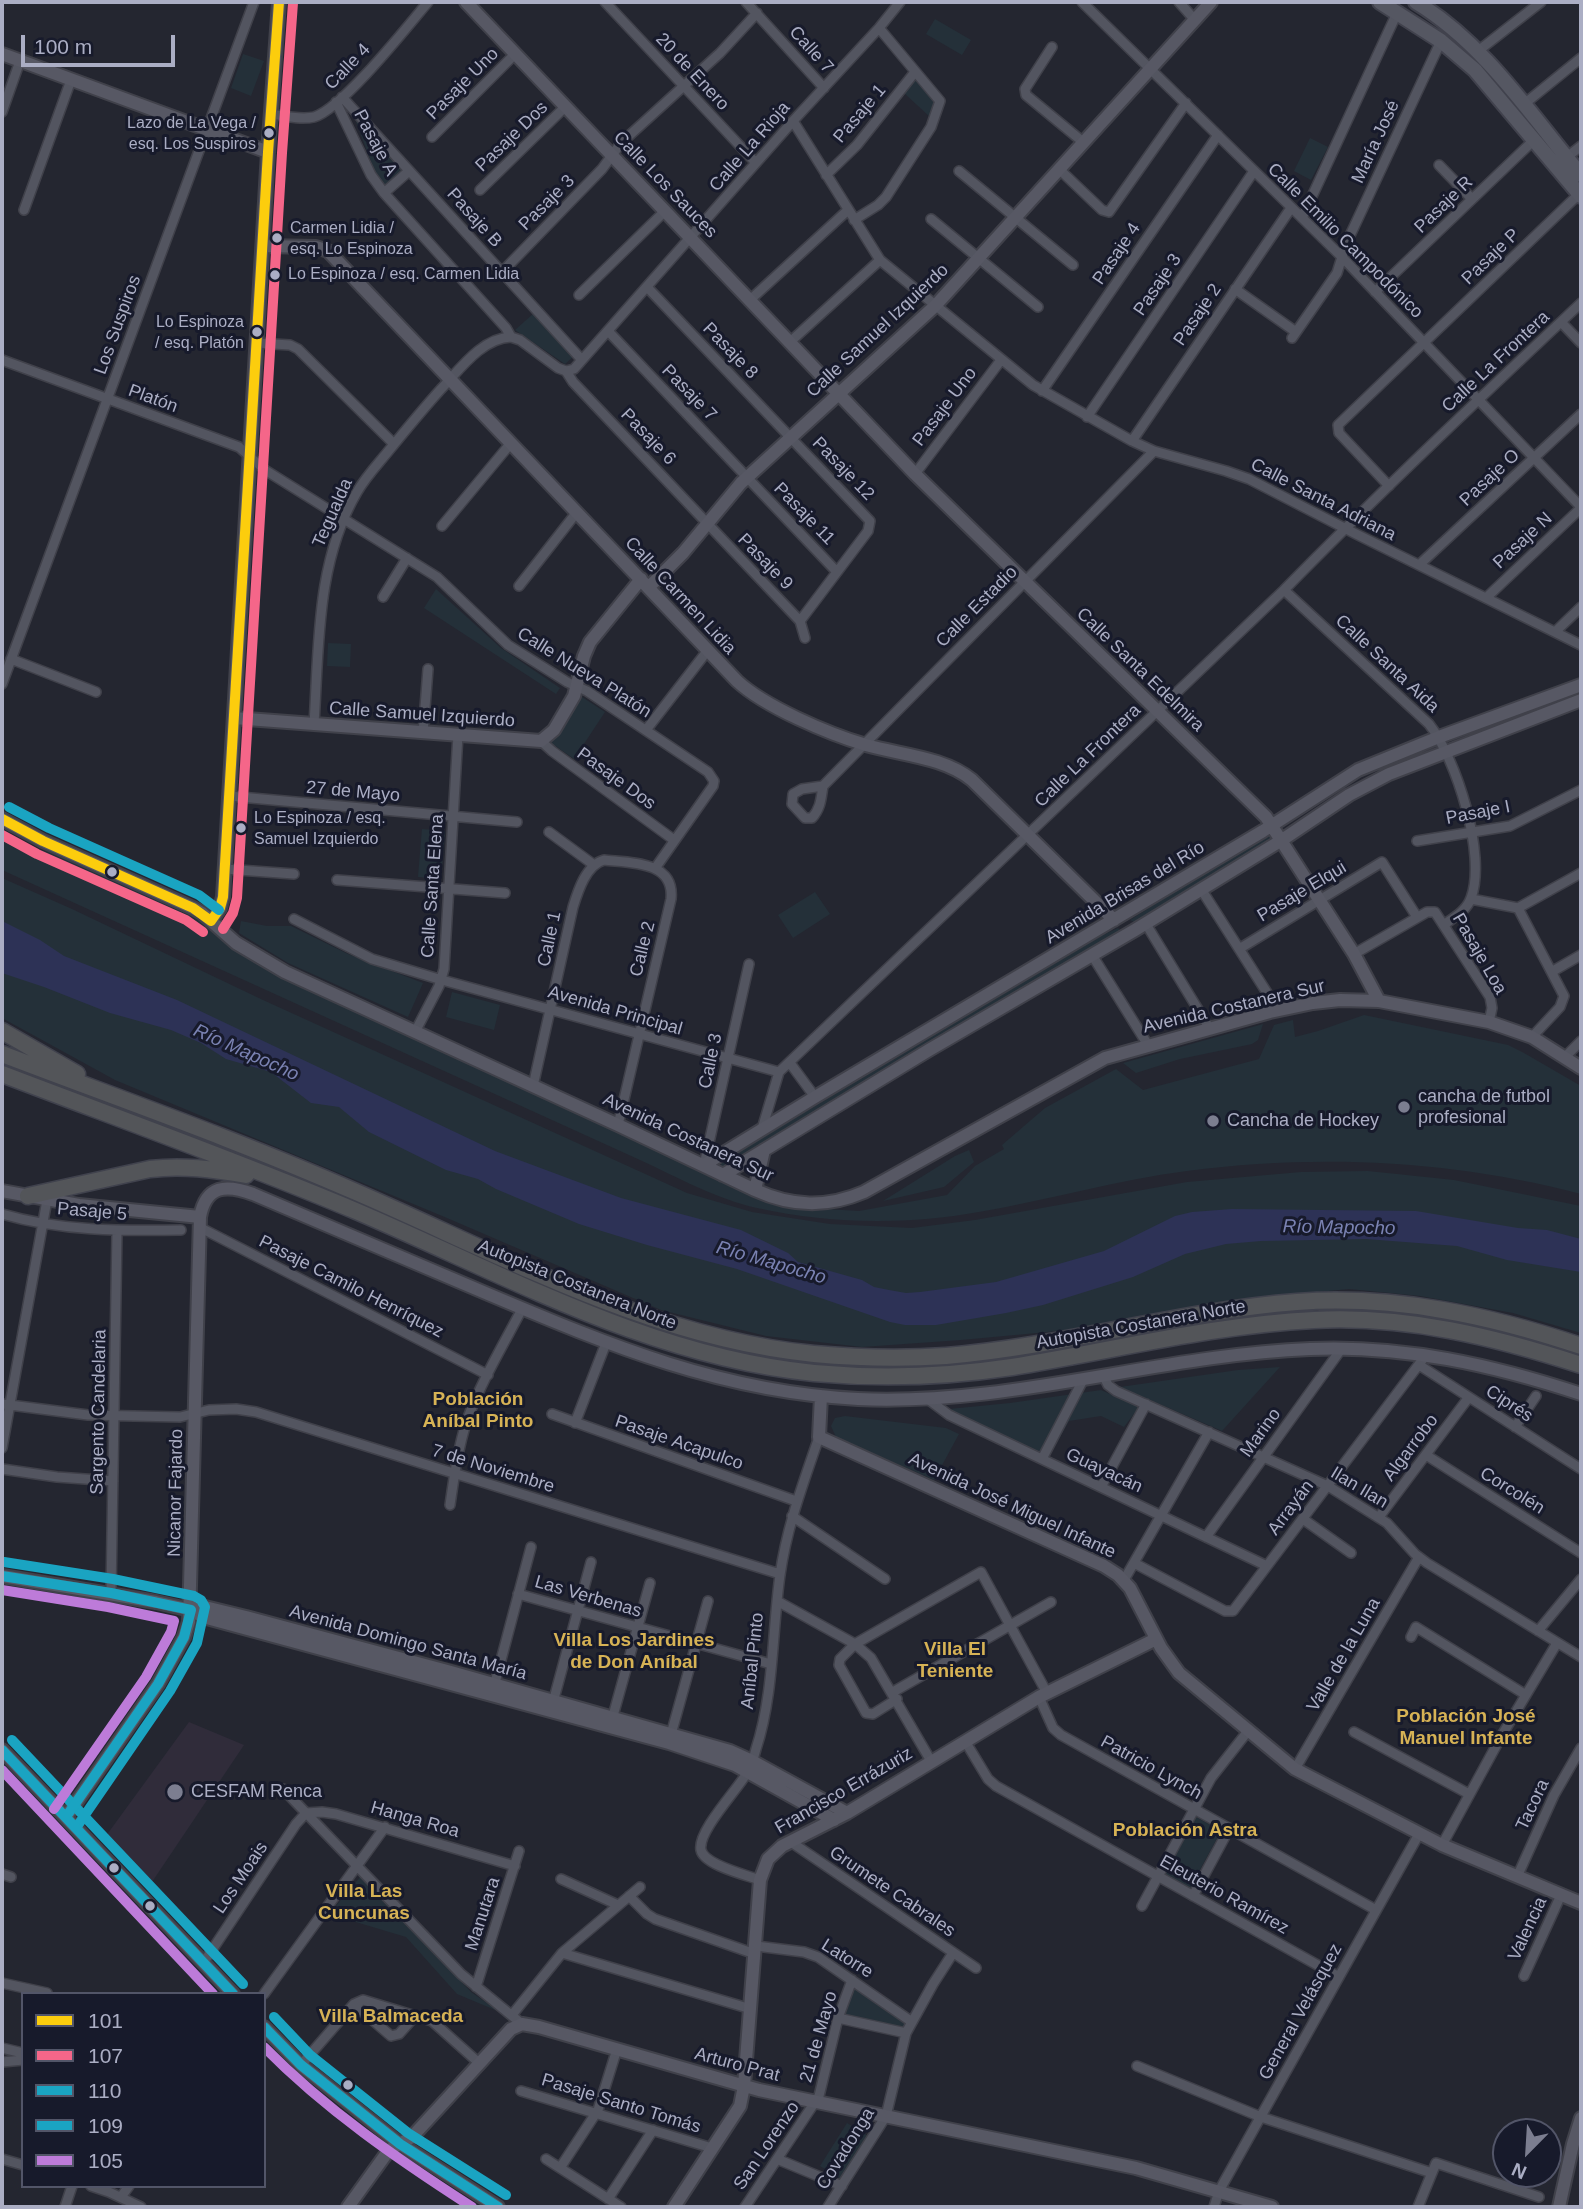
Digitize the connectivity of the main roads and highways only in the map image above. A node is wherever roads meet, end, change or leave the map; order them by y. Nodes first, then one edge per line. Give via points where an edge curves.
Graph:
1 (1380, 2) edge
2 (1416, 2) edge
3 (1581, 175) edge
4 (1580, 195) edge
5 (2, 1031) edge
6 (2, 1054) edge
7 (2, 1074) edge
8 (132, 1103) junction
9 (294, 1186) junction
10 (25, 1195) road end
11 (1581, 1346) edge
12 (1581, 1365) edge

1 - 4 main road via 1441,41 1475,70
2 - 3 main road via 1478,51
5 - 8 highway
6 - 8 highway, Autopista Costanera Norte
7 - 9 highway, Autopista Costanera Norte
8 - 11 highway, Autopista Costanera Norte via 329,1180 631,1311 766,1348 844,1357 942,1356 1246,1307 1342,1301 1453,1311
9 - 10 highway via 179,1166
9 - 12 highway, Autopista Costanera Norte via 620,1326 703,1353 784,1370 861,1376 957,1373 1236,1328 1329,1319 1441,1328

